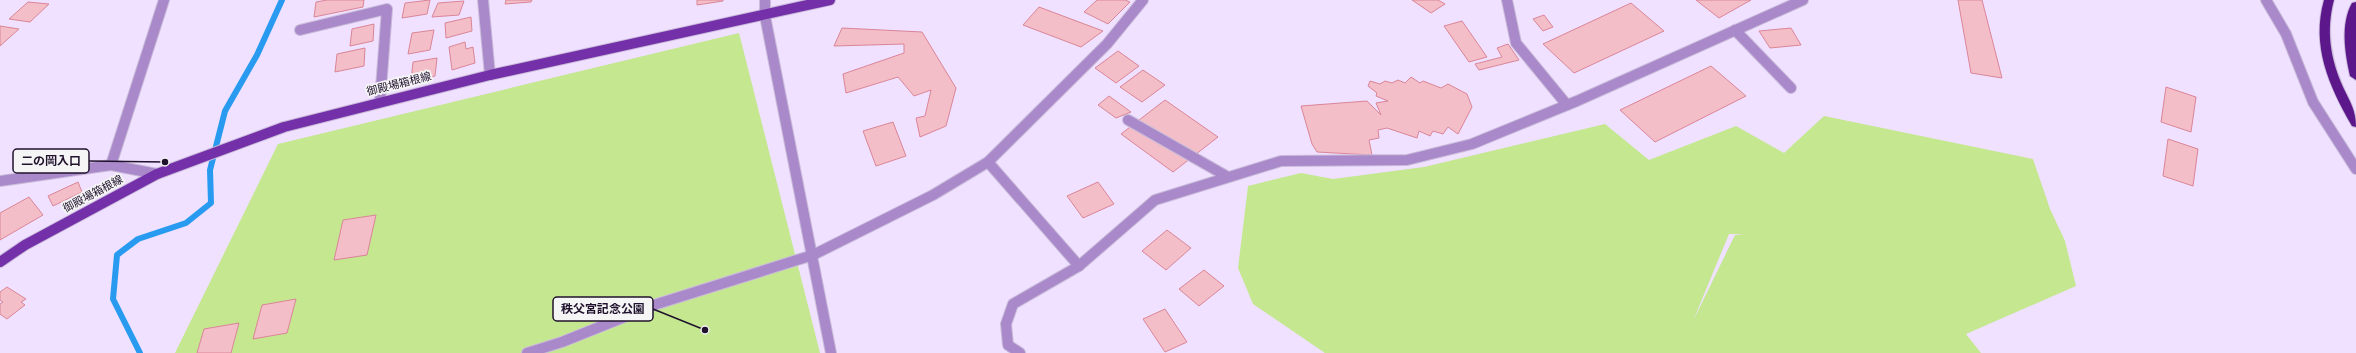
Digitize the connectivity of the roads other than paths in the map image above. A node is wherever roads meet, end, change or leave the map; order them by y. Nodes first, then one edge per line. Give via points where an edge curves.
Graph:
1 (164, 0) edge
2 (483, 0) edge
3 (765, 0) edge
4 (830, 0) edge
5 (1143, 0) edge
6 (1507, 0) edge
7 (1803, 0) edge
8 (2266, 0) edge
9 (2329, 0) edge
10 (2356, 6) edge
11 (765, 16) junction
12 (300, 30) dead end
13 (1735, 30) junction
14 (490, 74) junction
15 (2356, 76) edge
16 (1791, 88) dead end
17 (380, 101) junction
18 (1566, 105) junction
19 (1128, 120) dead end
20 (2356, 123) edge
21 (988, 162) junction
22 (111, 165) junction
23 (2356, 169) edge
24 (156, 174) junction
25 (1228, 177) junction
26 (0, 181) edge
27 (813, 255) junction
28 (0, 262) edge
29 (1079, 266) junction
30 (527, 353) edge
31 (831, 353) edge
32 (1020, 353) edge

1 - 22 street
2 - 14 street
3 - 11 street
4 - 11 main road, 御殿場箱根線
5 - 21 street via 1106,44
6 - 18 street via 1516,43
7 - 13 street
8 - 23 street via 2286,34 2313,102
9 - 20 highway via 2324,21 2328,60 2342,98
10 - 15 highway via 2350,29 2350,45
11 - 14 main road, 御殿場箱根線
11 - 27 street
12 - 17 street via 387,9
13 - 16 street
13 - 18 street
14 - 17 main road, 御殿場箱根線
17 - 24 main road, 御殿場箱根線 via 284,127
18 - 25 street via 1472,144 1407,160 1281,161
19 - 25 street
21 - 27 street via 933,195
21 - 29 street
22 - 24 street
22 - 26 street
24 - 28 main road, 御殿場箱根線 via 39,237
25 - 29 street via 1155,200
27 - 30 street via 658,304
27 - 31 street
29 - 32 street via 1013,304 1006,324 1008,345

